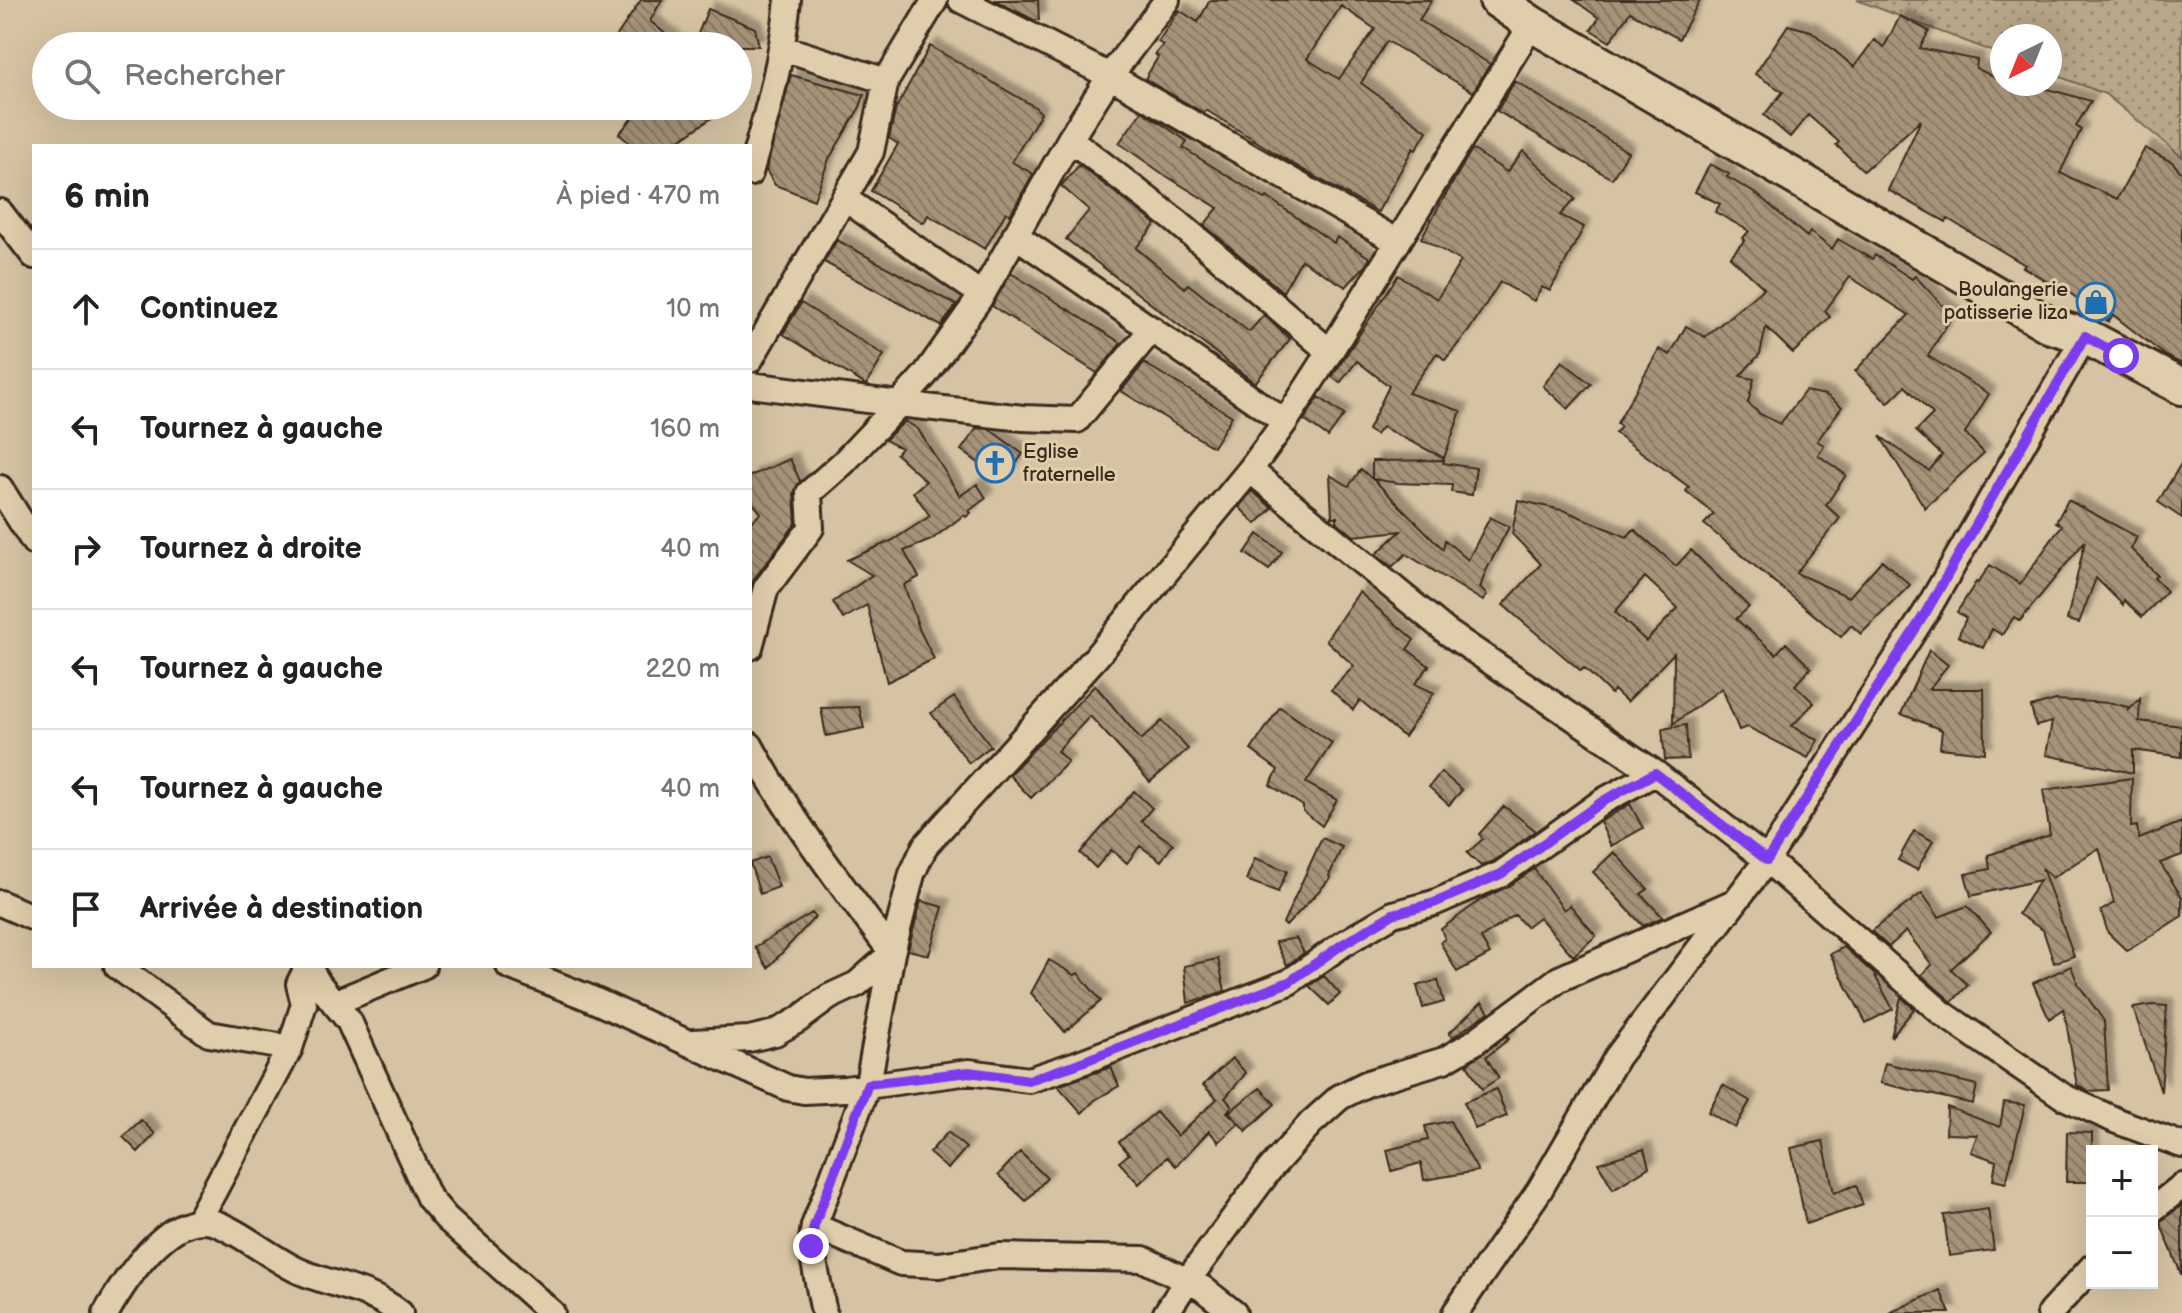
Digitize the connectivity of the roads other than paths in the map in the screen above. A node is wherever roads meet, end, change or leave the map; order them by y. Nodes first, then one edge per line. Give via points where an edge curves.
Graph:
1 (788, 0) edge
2 (935, 0) edge
3 (961, 0) edge
4 (1167, 0) edge
5 (1497, 0) edge
6 (1532, 24) junction
7 (783, 48) junction
8 (1110, 76) junction
9 (886, 81) junction
10 (1070, 139) junction
11 (752, 165) edge
12 (844, 198) junction
13 (0, 212) edge
14 (1015, 235) junction
15 (1398, 242) junction
16 (32, 253) edge
17 (982, 295) junction
18 (1152, 329) junction
19 (2085, 336) junction
20 (1330, 352) junction
21 (752, 357) edge
22 (752, 385) edge
23 (2182, 387) edge
24 (899, 404) junction
25 (1285, 422) junction
26 (1250, 470) junction
27 (0, 488) edge
28 (32, 539) edge
29 (752, 640) edge
30 (752, 751) edge
31 (1655, 773) junction
32 (760, 776) edge
33 (1767, 860) junction
34 (1734, 902) junction
35 (0, 903) edge
36 (32, 917) edge
37 (892, 953) junction
38 (120, 968) edge
39 (307, 968) edge
40 (309, 968) edge
41 (418, 968) edge
42 (520, 968) edge
43 (543, 972) edge
44 (334, 1003) junction
45 (689, 1042) junction
46 (290, 1048) junction
47 (868, 1084) junction
48 (2182, 1145) edge
49 (2182, 1186) edge
50 (2158, 1205) edge
51 (198, 1221) junction
52 (814, 1226) junction
53 (2086, 1274) edge
54 (1187, 1281) junction
55 (106, 1313) edge
56 (400, 1313) edge
57 (552, 1313) edge
58 (824, 1313) edge
59 (1166, 1313) edge
60 (1234, 1313) edge
61 (1455, 1313) edge
62 (2050, 1313) edge

1 - 7 street
2 - 9 street
3 - 8 street
4 - 8 street
5 - 6 main road
6 - 15 street
6 - 19 main road via 2051,326
7 - 9 street
7 - 11 street
8 - 10 street
8 - 15 street
9 - 12 street via 871,152
10 - 14 street
10 - 20 street
12 - 17 street
12 - 21 street
13 - 16 street
14 - 17 street
14 - 18 street
15 - 20 street
17 - 24 street
18 - 24 street via 1077,420
18 - 25 street
19 - 23 main road
19 - 33 street via 1926,612
20 - 25 street
22 - 24 street
24 - 29 street via 809,493 811,528 766,588
25 - 26 street
26 - 31 street via 1447,632
26 - 37 street via 1096,657 925,846 912,874
27 - 28 street
30 - 32 street
31 - 33 street
31 - 47 street via 1603,801 1501,874 1393,914 1289,982 1029,1080 969,1072
32 - 37 street
33 - 34 street
33 - 48 street via 1942,1013 2064,1097
34 - 54 street via 1559,979 1444,1060 1340,1097 1270,1169
34 - 61 street via 1617,1057 1539,1191
35 - 36 street
37 - 45 street via 857,984 775,1033
37 - 47 street
38 - 46 street via 209,1034
39 - 46 street via 299,984 304,1004
40 - 44 street
41 - 44 street
42 - 43 street
43 - 45 street
44 - 57 street via 349,1021 429,1198
45 - 47 street via 788,1088 818,1091
46 - 51 street
47 - 52 street
49 - 50 street
51 - 55 street via 182,1225 137,1263
51 - 56 street via 215,1223 297,1270 377,1296
52 - 54 street via 901,1263 939,1265 999,1256 1143,1259
52 - 58 street via 811,1246
53 - 62 street
54 - 59 street
54 - 60 street

